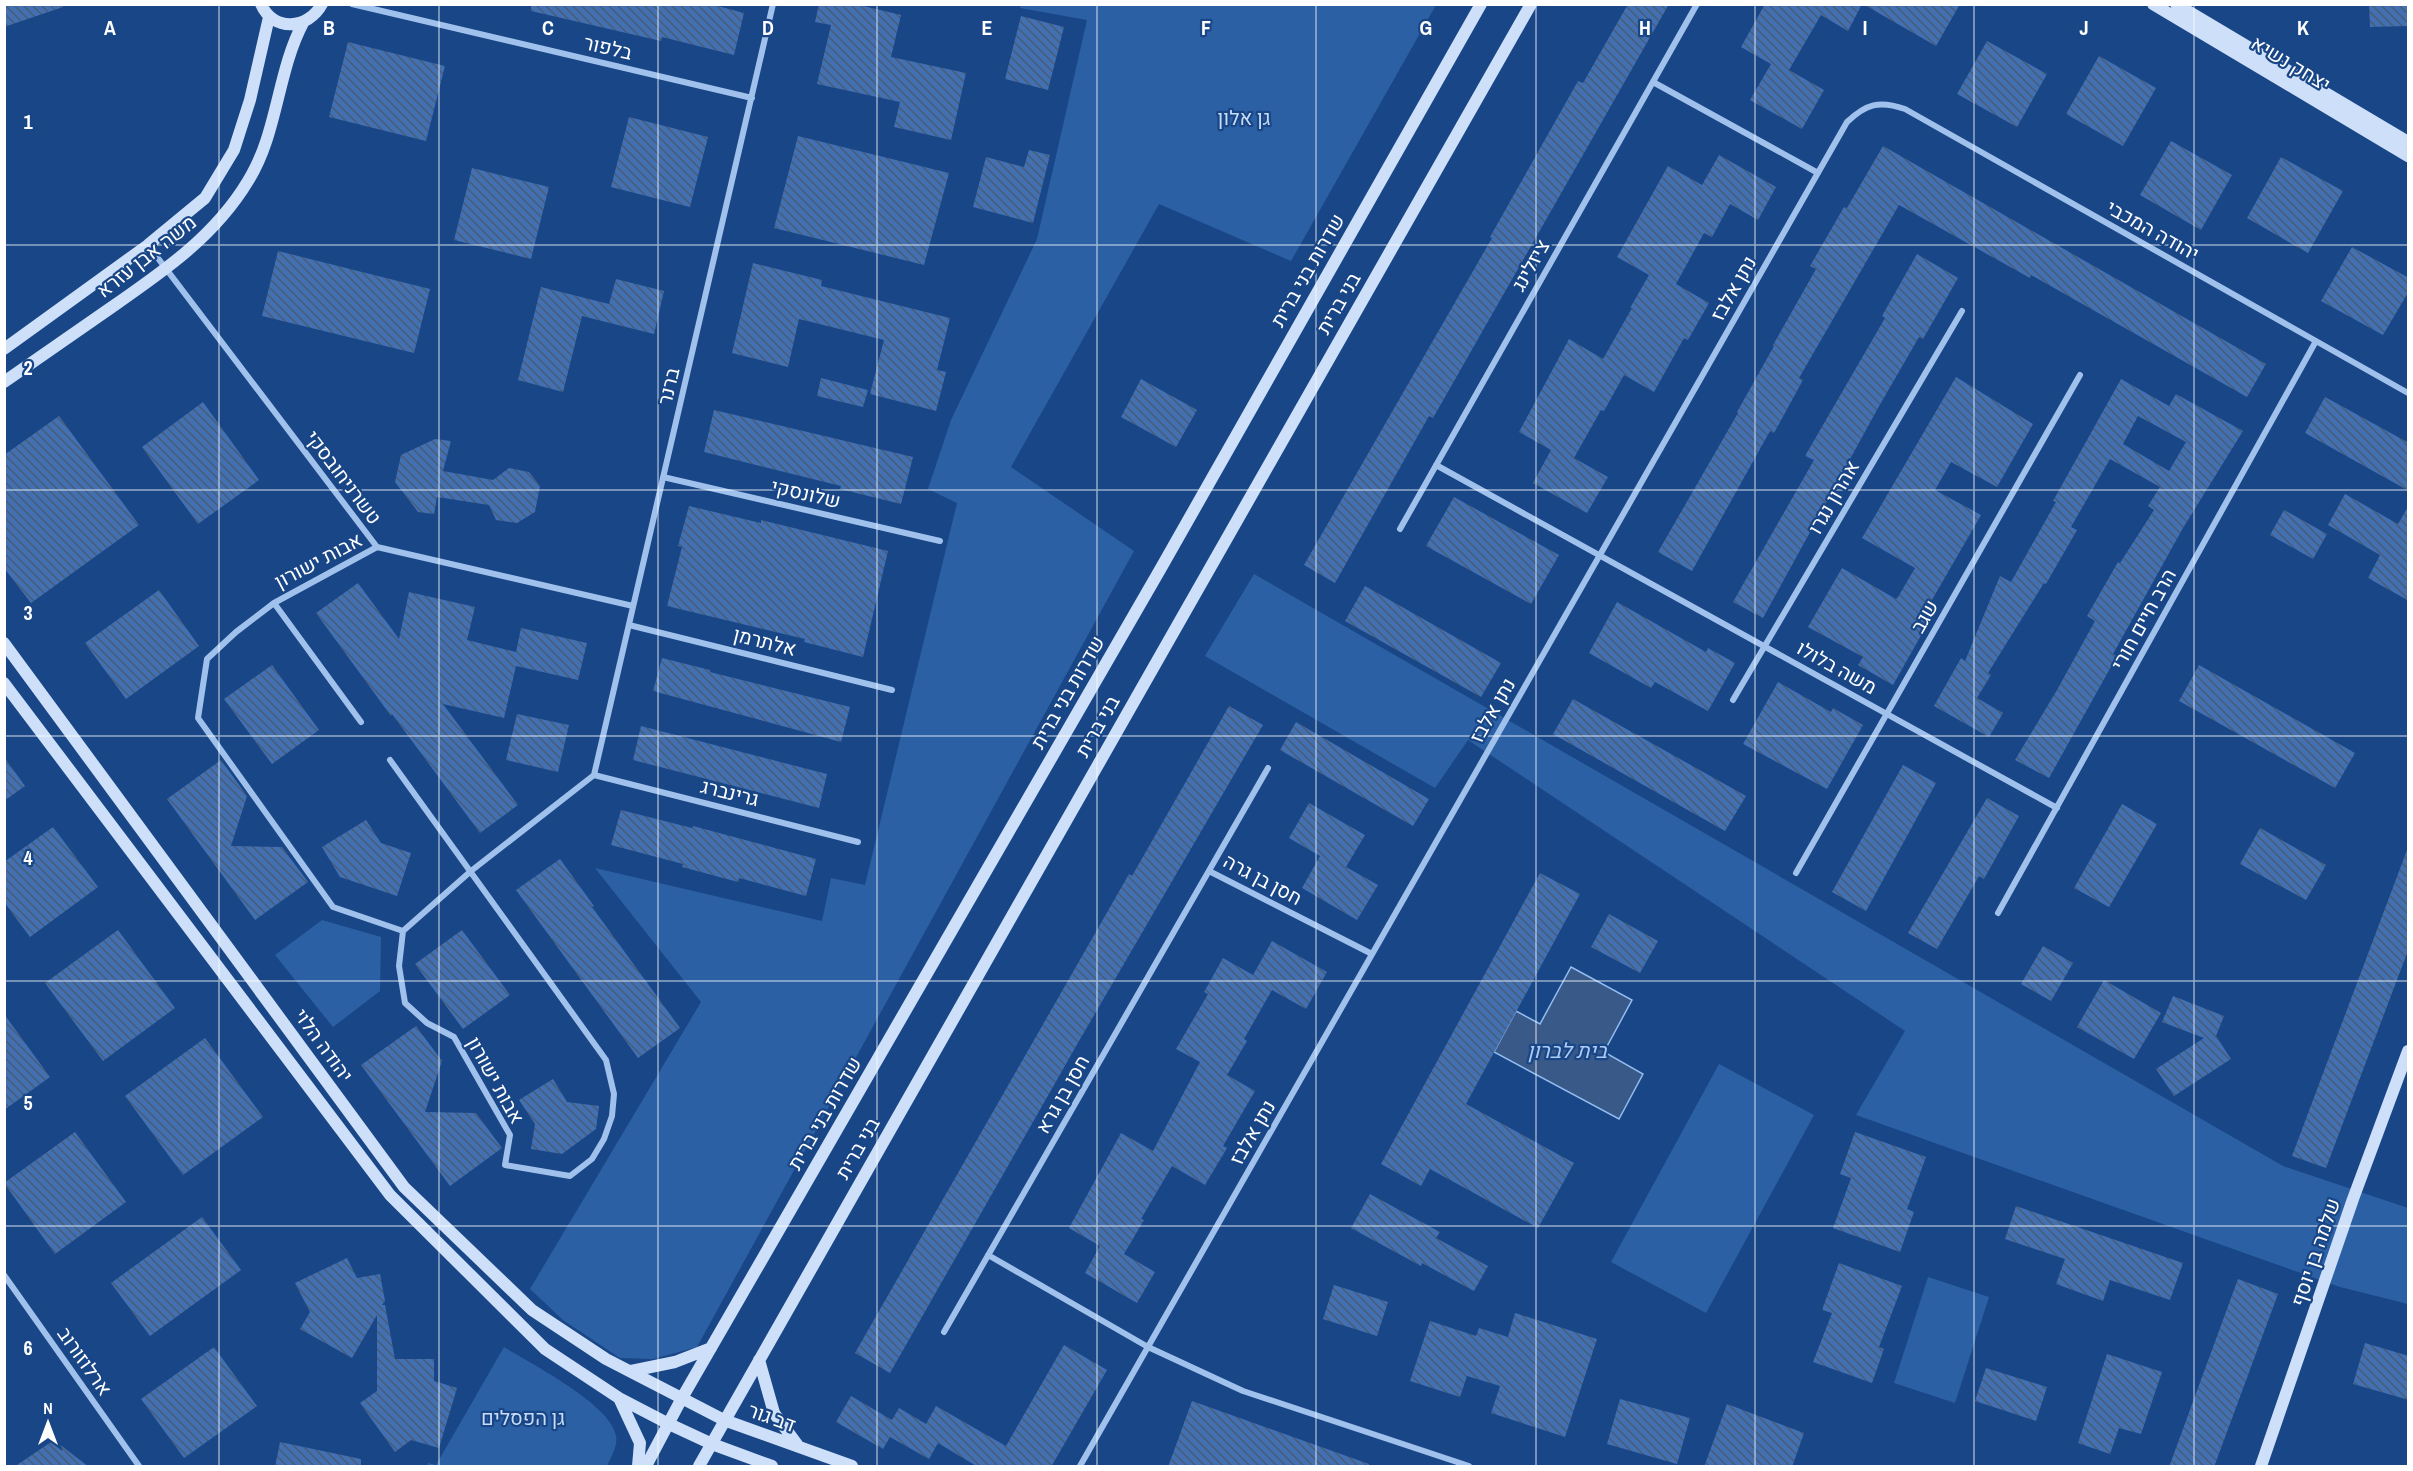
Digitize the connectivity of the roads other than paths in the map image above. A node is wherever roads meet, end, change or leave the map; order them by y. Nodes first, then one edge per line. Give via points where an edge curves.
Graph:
1 (261, 4) edge
2 (321, 4) edge
3 (352, 4) edge
4 (773, 4) edge
5 (1481, 4) edge
6 (1531, 4) edge
7 (1697, 4) edge
8 (2153, 4) edge
9 (2176, 4) edge
10 (269, 17) junction
11 (303, 23) junction
12 (1653, 82) junction
13 (752, 98) junction
14 (1878, 104) joint
15 (2409, 142) edge
16 (2409, 156) edge
17 (1818, 173) junction
18 (148, 245) junction
19 (167, 269) junction
20 (1962, 311) dead end
21 (2316, 341) junction
22 (4, 348) edge
23 (2080, 375) dead end
24 (4, 382) edge
25 (2409, 393) edge
26 (1436, 465) junction
27 (663, 477) junction
28 (1400, 529) dead end
29 (940, 542) dead end
30 (377, 547) junction
31 (1601, 554) junction
32 (274, 603) junction
33 (633, 606) junction
34 (629, 625) junction
35 (4, 643) edge
36 (1765, 646) junction
37 (4, 682) edge
38 (892, 690) dead end
39 (1733, 700) dead end
40 (1888, 714) junction
41 (362, 722) dead end
42 (390, 760) dead end
43 (1268, 768) dead end
44 (594, 775) junction
45 (2057, 808) junction
46 (858, 842) dead end
47 (471, 871) junction
48 (1209, 872) junction
49 (1796, 873) dead end
50 (1998, 913) dead end
51 (403, 930) junction
52 (1372, 954) junction
53 (2409, 1052) edge
54 (988, 1255) junction
55 (4, 1275) edge
56 (944, 1332) dead end
57 (1148, 1347) junction
58 (711, 1348) junction
59 (759, 1360) junction
60 (631, 1371) junction
61 (619, 1398) junction
62 (682, 1398) junction
63 (724, 1420) junction
64 (669, 1424) junction
65 (712, 1444) junction
66 (800, 1448) junction
67 (140, 1467) edge
68 (638, 1467) edge
69 (646, 1467) edge
70 (699, 1467) edge
71 (772, 1467) edge
72 (852, 1467) edge
73 (1080, 1467) edge
74 (1469, 1467) edge
75 (2261, 1467) edge

1 - 10 main road
2 - 11 main road, משה אבן עזרא
3 - 13 street, בלפור
4 - 13 street, ברנר
5 - 58 main road, שדרות בני ברית
6 - 59 main road, בני ברית
7 - 12 street, ציזלינג
8 - 16 main road, יצחק נשיא
9 - 15 main road
10 - 11 main road via 285,25
10 - 18 main road, משה אבן עזרא via 234,150 205,198
11 - 19 main road, משה אבן עזרא via 294,40 267,139 248,181 212,230
12 - 17 street
12 - 26 street, ציזלינג
13 - 27 street, ברנר
14 - 17 street, נתן אלבז via 1861,109 1847,122
14 - 21 street, יהודה המכבי via 1905,109
17 - 31 street, נתן אלבז
18 - 19 street, טשרניחובסקי
18 - 22 main road, משה אבן עזרא
19 - 24 main road, משה אבן עזרא
19 - 30 street, טשרניחובסקי
20 - 36 street, אהרון נגרו
21 - 25 street, יהודה המכבי
21 - 45 street, הרב חיים חורי
23 - 40 street, שגב
26 - 28 street, ציזלינג
26 - 31 street
27 - 29 street, שלונסקי
27 - 33 street, ברנר
30 - 32 street, אבות ישורון
30 - 33 street, טשרניחובסקי
31 - 36 street, משה בלולו
31 - 52 street, נתן אלבז
32 - 41 street, אבות ישורון
32 - 51 street, אבות ישורון via 207,659 198,718 333,907
33 - 34 street, ברנר
34 - 38 street, אלתרמן
34 - 44 street, ברנר
35 - 60 main road, יהודה הלוי via 404,1187 532,1310
36 - 39 street, אהרון נגרו
36 - 40 street, משה בלולו
37 - 61 main road, יהודה הלוי via 390,1195 545,1349
40 - 45 street, משה בלולו
40 - 49 street, שגב
42 - 47 street, אבות ישורון
43 - 48 street, חסן בן גרה
44 - 46 street, גרינברג
44 - 47 street
45 - 50 street, הרב חיים חורי
47 - 51 street
47 - 51 street, אבות ישורון via 606,1060 615,1094 612,1116 592,1159 570,1176 505,1165 510,1135 454,1037 427,1023 405,1003 399,966
48 - 52 street, חסן בן גרה
48 - 54 street, חסן בן גרא
52 - 57 street, נתן אלבז
53 - 75 main road, שלמה בן יוסף
54 - 56 street, חסן בן גרא
54 - 57 street
55 - 67 street, ארלוזורוב
57 - 73 street, נתן אלבז
57 - 74 street via 1243,1391
58 - 60 main road via 675,1362
58 - 62 main road, שדרות בני ברית
59 - 63 main road, בני ברית
59 - 66 main road via 774,1413
60 - 62 main road, יהודה הלוי
61 - 64 main road, יהודה הלוי
61 - 68 main road via 640,1443
62 - 63 main road, דב גור
62 - 64 main road
63 - 65 main road, בני ברית
63 - 66 main road, דב גור
64 - 65 main road
64 - 69 main road
65 - 70 main road, בני ברית
65 - 71 main road
66 - 72 main road, דב גור

